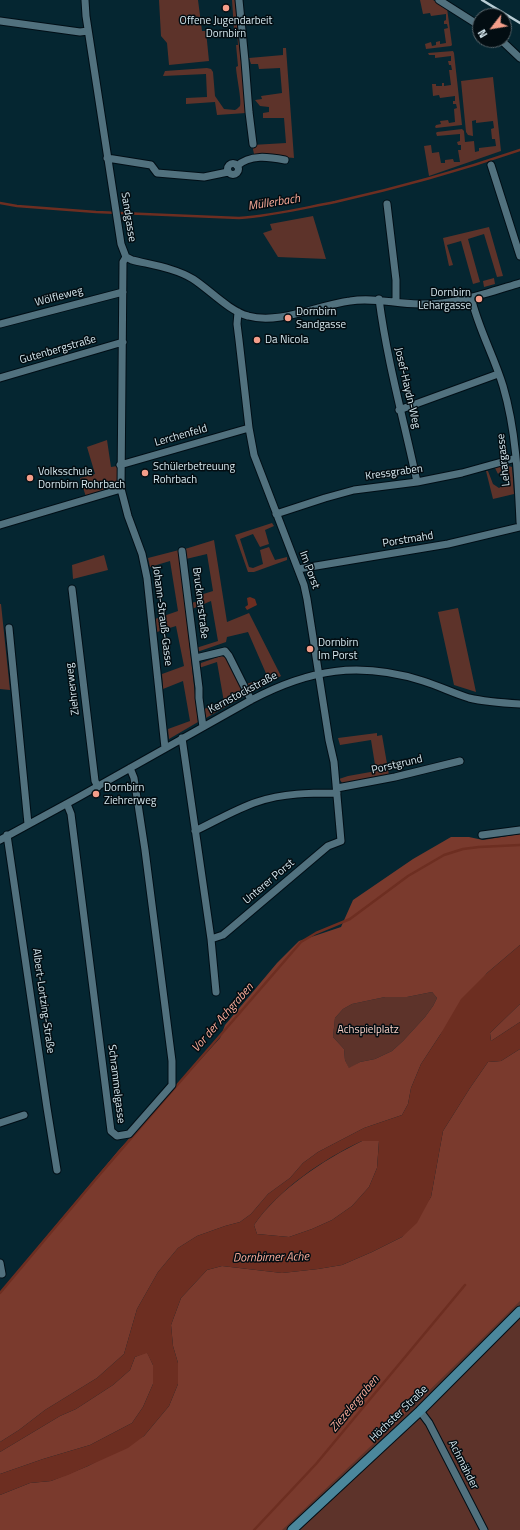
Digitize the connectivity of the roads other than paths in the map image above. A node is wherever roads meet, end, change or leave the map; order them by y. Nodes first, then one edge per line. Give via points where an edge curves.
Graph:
1 (84, 0) edge
2 (239, 0) edge
3 (439, 0) edge
4 (0, 21) edge
5 (472, 21) edge
6 (88, 31) junction
7 (508, 48) edge
8 (520, 58) edge
9 (253, 144) dead end
10 (107, 158) junction
11 (285, 160) dead end
12 (491, 165) dead end
13 (387, 204) dead end
14 (520, 256) edge
15 (126, 257) junction
16 (520, 283) edge
17 (123, 292) junction
18 (471, 297) junction
19 (379, 299) junction
20 (396, 301) junction
21 (238, 312) junction
22 (0, 324) edge
23 (123, 342) junction
24 (498, 374) junction
25 (0, 378) edge
26 (399, 410) junction
27 (249, 428) junction
28 (516, 458) junction
29 (120, 465) junction
30 (417, 482) junction
31 (121, 490) junction
32 (276, 514) junction
33 (520, 522) edge
34 (0, 525) edge
35 (520, 527) edge
36 (182, 551) dead end
37 (298, 570) junction
38 (72, 588) dead end
39 (9, 628) dead end
40 (196, 658) junction
41 (319, 673) junction
42 (251, 700) junction
43 (520, 704) edge
44 (203, 727) junction
45 (182, 738) junction
46 (165, 748) junction
47 (460, 761) dead end
48 (130, 768) junction
49 (98, 787) junction
50 (337, 791) junction
51 (67, 804) junction
52 (28, 824) junction
53 (520, 830) edge
54 (195, 831) junction
55 (7, 835) junction
56 (482, 835) dead end
57 (0, 840) edge
58 (341, 841) joint
59 (211, 938) junction
60 (216, 992) dead end
61 (24, 1115) dead end
62 (0, 1123) edge
63 (57, 1170) dead end
64 (0, 1263) edge
65 (2, 1274) dead end
66 (520, 1311) edge
67 (420, 1411) junction
68 (292, 1530) edge
69 (484, 1530) edge

1 - 6 street, Sandgasse
2 - 9 street
3 - 5 street
4 - 6 street
6 - 10 street, Sandgasse
7 - 8 street
10 - 11 street via 151,165 156,173 204,177 217,176 228,172 230,165 237,166 243,161 262,156
10 - 15 street, Sandgasse via 121,248
12 - 14 street
13 - 20 street
15 - 17 street, Johann-Strauß-Gasse via 123,262
15 - 21 street, Sandgasse via 174,270 192,278
16 - 18 street, Sandgasse
17 - 22 street, Wölfleweg
17 - 23 street, Johann-Strauß-Gasse
18 - 20 street, Sandgasse via 440,303
18 - 24 street, Lehargasse
19 - 20 street, Sandgasse
19 - 21 street, Sandgasse via 340,302 269,318
19 - 26 street, Josef-Haydn-Weg
21 - 27 street, Im Porst via 237,324
23 - 25 street, Gutenbergstraße
23 - 29 street, Johann-Strauß-Gasse
24 - 26 street
24 - 28 street, Lehargasse via 510,415
26 - 30 street, Josef-Haydn-Weg
27 - 29 street, Lerchenfeld
27 - 32 street, Im Porst via 254,455
28 - 30 street, Kressgraben via 462,474
28 - 33 street, Lehargasse
29 - 31 street, Johann-Strauß-Gasse
30 - 32 street, Kressgraben via 354,490
31 - 34 street
31 - 46 street, Johann-Strauß-Gasse via 142,554 147,578
32 - 37 street, Im Porst
35 - 37 street, Porstmahd via 448,544
36 - 40 street, Brucknerstraße
37 - 41 street, Im Porst via 308,599
38 - 49 street, Ziehrerweg via 94,781
39 - 52 street
40 - 42 street, Brucknerstraße via 225,651
40 - 44 street, Brucknerstraße
41 - 42 street, Kernstockstraße via 284,684
41 - 43 street, Kernstockstraße via 359,670 388,672 425,681 475,699
41 - 50 street, Im Porst
42 - 44 street, Kernstockstraße
44 - 45 street, Kernstockstraße
45 - 46 street, Kernstockstraße
45 - 54 street
46 - 48 street, Kernstockstraße
47 - 50 street, Porstgrund
48 - 49 street, Kernstockstraße
48 - 51 street, Schrammelgasse via 134,778 145,850 172,1061 172,1085 129,1134 117,1136 112,1131 71,814
49 - 51 street, Kernstockstraße
50 - 54 street via 271,798 244,807
50 - 58 street, Im Porst
51 - 52 street, Kernstockstraße
52 - 55 street, Kernstockstraße
53 - 56 street
54 - 59 street
55 - 57 street, Kernstockstraße
55 - 63 street, Albert-Lortzing-Straße
58 - 59 street, Unterer Porst via 328,846 223,935
59 - 60 street
61 - 62 street
64 - 65 street
66 - 67 main road, Höchster Straße
67 - 68 main road, Höchster Straße
67 - 69 street, Achmähder via 429,1423

